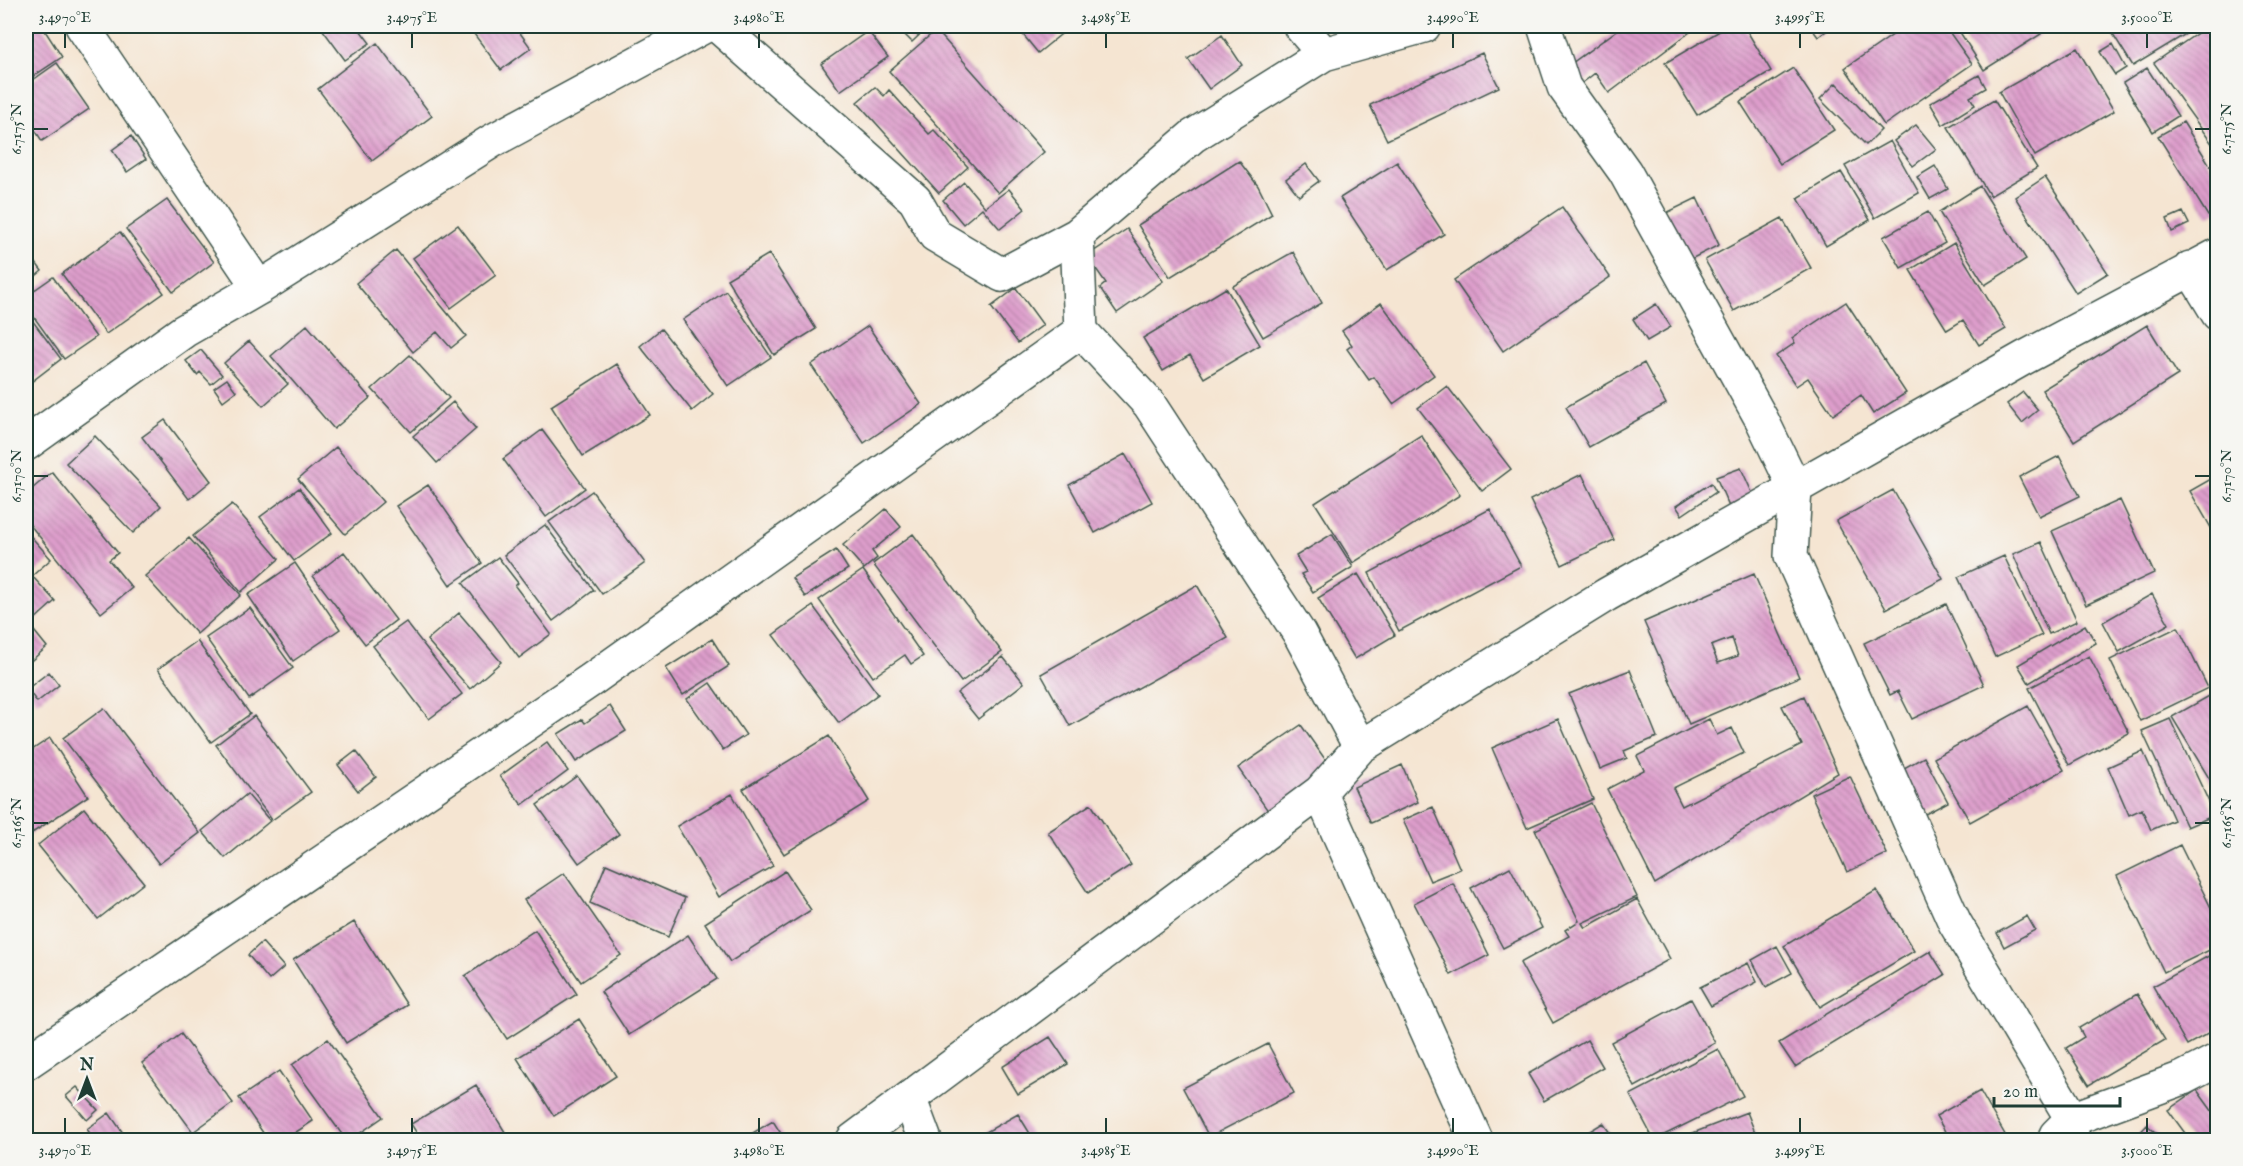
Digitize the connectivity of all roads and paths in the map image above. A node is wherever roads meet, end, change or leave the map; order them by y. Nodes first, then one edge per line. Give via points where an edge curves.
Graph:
1 (82, 26) edge
2 (705, 26) edge
3 (718, 26) edge
4 (1300, 26) edge
5 (1424, 26) edge
6 (1544, 26) edge
7 (1324, 54) junction
8 (1077, 235) junction
9 (2204, 262) edge
10 (259, 288) junction
11 (2217, 314) edge
12 (1081, 332) junction
13 (26, 444) edge
14 (1796, 488) junction
15 (1360, 747) junction
16 (1320, 792) junction
17 (2217, 1060) edge
18 (26, 1063) edge
19 (910, 1100) junction
20 (2065, 1133) edge
21 (853, 1140) edge
22 (925, 1140) edge
23 (1476, 1140) edge

1 - 10 street
2 - 10 street via 492,141
3 - 8 street via 915,200 935,235 1002,275
4 - 7 street
5 - 7 street
6 - 14 street via 1564,87 1625,172
7 - 8 street via 1192,136
8 - 12 street
9 - 11 street
9 - 14 street via 2024,358
10 - 13 street via 184,332
12 - 15 street via 1149,404 1299,633
12 - 18 street via 591,680
14 - 15 street via 1606,595
14 - 20 street via 1791,556 1795,567 1955,924
15 - 16 street
16 - 19 street
16 - 23 street
17 - 20 street
19 - 21 street
19 - 22 street

